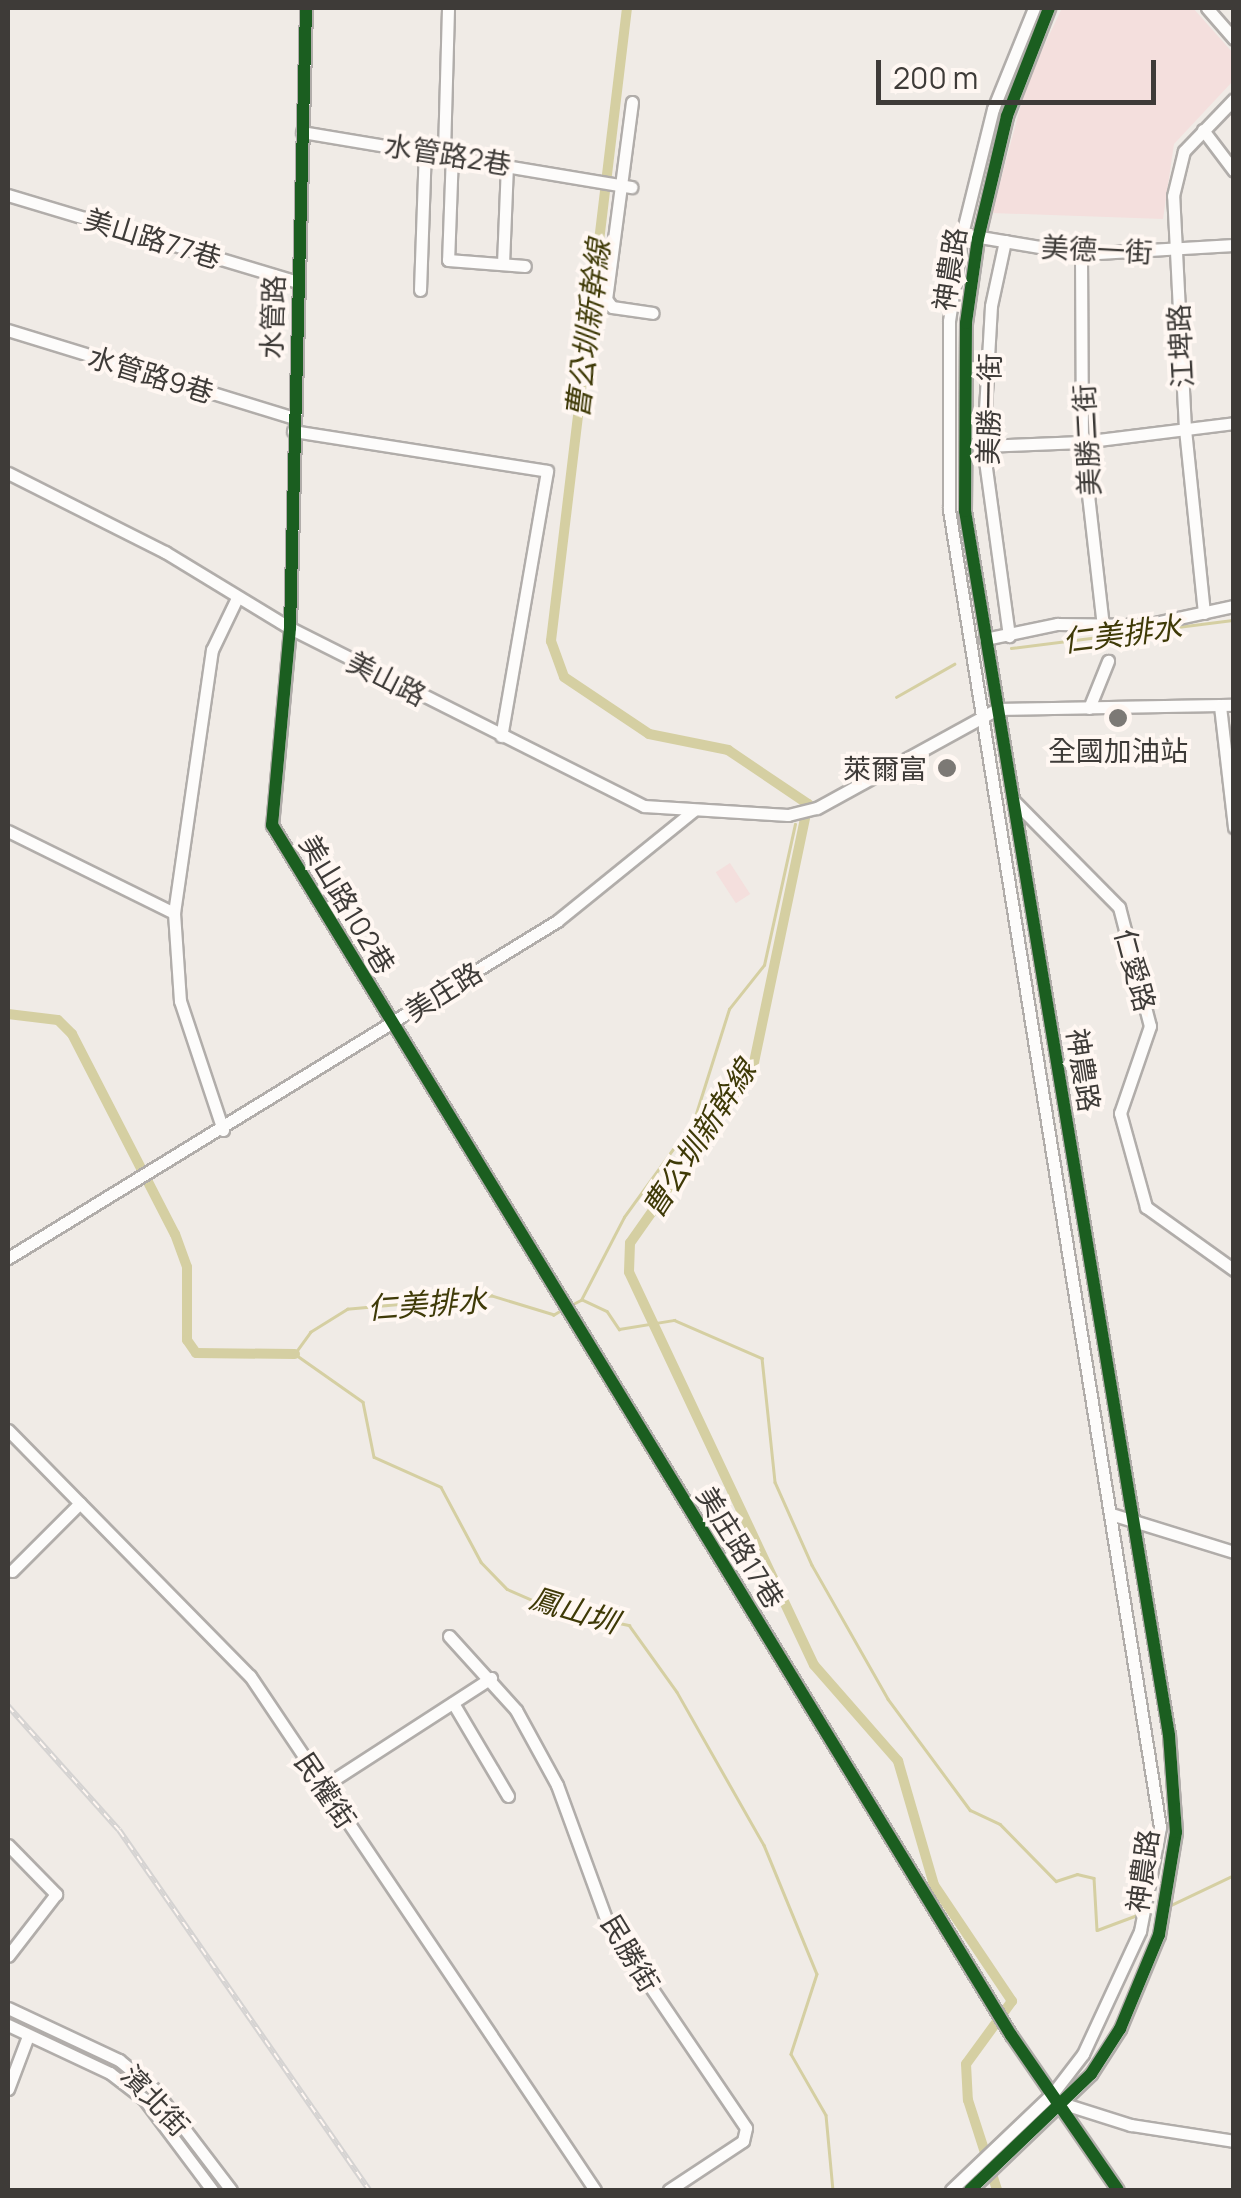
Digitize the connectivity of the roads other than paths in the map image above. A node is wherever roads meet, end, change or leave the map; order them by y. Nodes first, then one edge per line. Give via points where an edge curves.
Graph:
1 (306, 8) edge
2 (448, 8) edge
3 (1034, 8) edge
4 (1050, 8) edge
5 (1207, 8) edge
6 (1234, 39) edge
7 (1234, 99) edge
8 (632, 102) dead end
9 (1202, 130) junction
10 (302, 132) junction
11 (425, 149) junction
12 (448, 153) junction
13 (507, 164) junction
14 (1234, 171) edge
15 (623, 186) junction
16 (8, 195) edge
17 (962, 234) junction
18 (978, 239) junction
19 (1005, 241) junction
20 (1234, 246) edge
21 (1175, 252) junction
22 (1082, 254) junction
23 (503, 264) junction
24 (526, 266) dead end
25 (298, 282) junction
26 (420, 290) dead end
27 (653, 313) dead end
28 (8, 330) edge
29 (1234, 423) edge
30 (293, 425) junction
31 (1185, 429) junction
32 (1082, 442) junction
33 (982, 446) junction
34 (8, 474) edge
35 (237, 598) junction
36 (1234, 606) edge
37 (1204, 613) junction
38 (1103, 626) junction
39 (290, 628) junction
40 (1009, 636) junction
41 (985, 639) junction
42 (1108, 661) dead end
43 (1227, 706) edge
44 (1089, 708) junction
45 (998, 709) junction
46 (984, 716) junction
47 (501, 736) junction
48 (998, 790) junction
49 (1015, 802) junction
50 (693, 811) junction
51 (1234, 827) edge
52 (8, 831) edge
53 (174, 913) junction
54 (390, 1024) junction
55 (223, 1130) junction
56 (27, 1246) junction
57 (8, 1250) edge
58 (8, 1258) edge
59 (1234, 1270) edge
60 (8, 1430) edge
61 (80, 1503) junction
62 (1112, 1514) junction
63 (1132, 1520) junction
64 (1234, 1552) edge
65 (12, 1571) dead end
66 (449, 1636) dead end
67 (491, 1678) junction
68 (452, 1702) junction
69 (324, 1786) junction
70 (508, 1796) dead end
71 (8, 1845) edge
72 (8, 1956) edge
73 (8, 2008) edge
74 (8, 2025) edge
75 (28, 2036) junction
76 (8, 2090) edge
77 (1056, 2098) junction
78 (1043, 2110) junction
79 (1234, 2140) edge
80 (212, 2190) edge
81 (231, 2190) edge
82 (595, 2190) edge
83 (669, 2190) edge
84 (951, 2190) edge
85 (970, 2190) edge
86 (1118, 2190) edge

1 - 10 street, 水管路
2 - 12 street
3 - 17 street, 神農路 via 993,109
4 - 18 street, 神農路 via 1007,116
5 - 6 street
7 - 9 street, 江埤路
8 - 15 street
9 - 14 street
9 - 21 street, 江埤路 via 1184,151 1178,172
10 - 11 street, 水管路2巷
10 - 25 street, 水管路
11 - 12 street, 水管路2巷
11 - 26 street
12 - 13 street, 水管路2巷
12 - 23 street via 448,260
13 - 15 street, 水管路2巷
13 - 23 street
15 - 27 street via 606,299 612,307
16 - 25 street, 美山路77巷
17 - 18 street, 美德一街
17 - 46 street, 神農路 via 949,321 949,509
18 - 19 street, 美德一街
18 - 41 street, 神農路 via 963,416 966,511
19 - 22 street, 美德一街
19 - 33 street, 美勝一街 via 990,306
20 - 21 street, 美德一街
21 - 22 street, 美德一街
21 - 31 street, 江埤路
22 - 32 street, 美勝二街
23 - 24 street
25 - 30 street, 水管路
28 - 30 street, 水管路9巷
29 - 31 street
30 - 39 street, 水管路
30 - 47 street, 水管路9巷 via 547,470
31 - 32 street
31 - 37 street, 江埤路
32 - 33 street
32 - 38 street, 美勝二街
33 - 40 street, 美勝一街
34 - 35 street, 美山路 via 165,552
35 - 39 street, 美山路
35 - 53 street via 212,650
36 - 37 street
37 - 38 street
38 - 40 street via 1056,624
39 - 47 street, 美山路
39 - 54 street, 美山路102巷 via 272,825
40 - 41 street
41 - 45 street, 神農路
42 - 44 street
43 - 44 street
43 - 51 street
44 - 45 street
45 - 46 street
45 - 49 street, 神農路
46 - 48 street, 神農路
46 - 50 street, 美山路 via 817,808 788,815
47 - 50 street, 美山路 via 644,806
48 - 49 street, 仁愛路
48 - 62 street, 神農路
49 - 59 street, 仁愛路 via 1119,906 1150,1026 1120,1113 1146,1207
49 - 63 street, 神農路
50 - 54 street, 美庄路 via 557,920
52 - 53 street
53 - 55 street via 180,1001
54 - 55 street, 美庄路
54 - 77 street, 美庄路17巷 via 1010,2035
55 - 56 street, 美庄路
56 - 57 street
56 - 58 street, 美庄路
60 - 61 street, 民權街
61 - 65 street
61 - 69 street, 民權街 via 250,1676
62 - 63 street
62 - 77 street, 神農路 via 1160,1827 1140,1931 1121,1982
63 - 64 street
63 - 77 street, 神農路 via 1168,1735 1176,1832 1158,1935 1132,2003 1091,2074
66 - 67 street, 民勝街
67 - 68 street
67 - 83 street, 民勝街 via 557,1785 608,1924 746,2128 744,2141
68 - 69 street
68 - 70 street
69 - 82 street, 民權街
71 - 72 street via 56,1894
73 - 81 street, 濱北街 via 119,2060 154,2089
74 - 75 street
75 - 76 street
75 - 80 street via 110,2073 144,2099
77 - 78 street, 神農路
77 - 79 street via 1132,2124
77 - 86 street, 美庄路17巷
78 - 84 street
78 - 85 street

